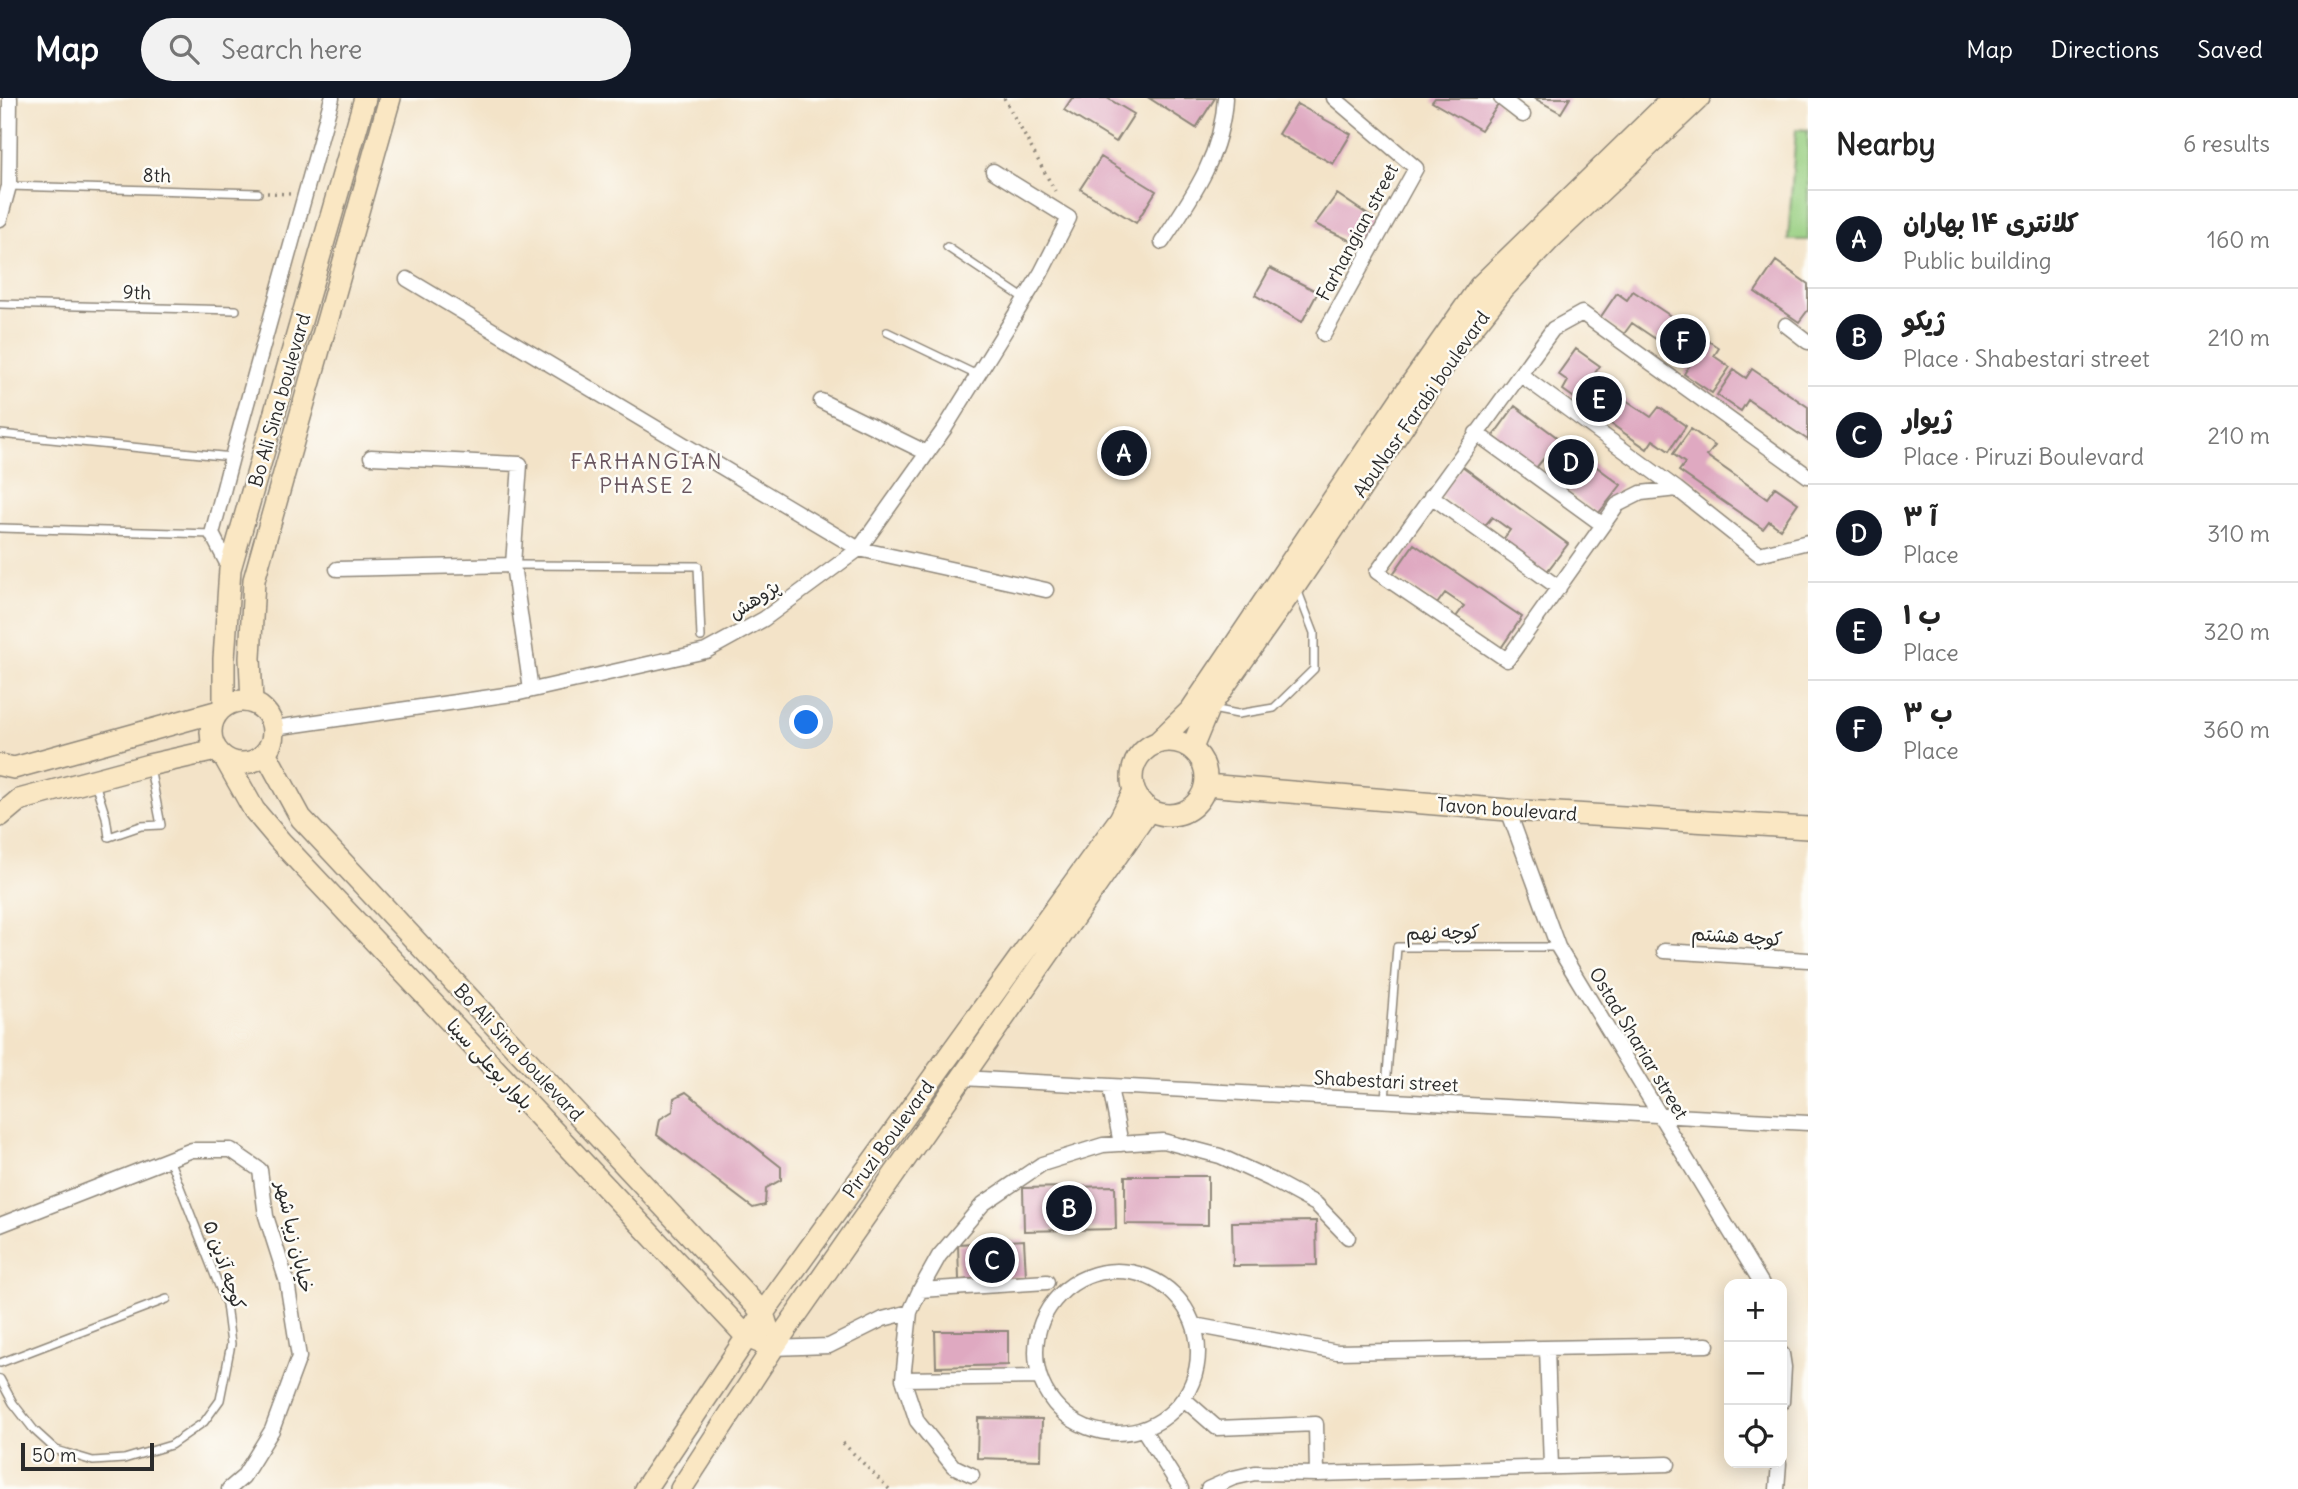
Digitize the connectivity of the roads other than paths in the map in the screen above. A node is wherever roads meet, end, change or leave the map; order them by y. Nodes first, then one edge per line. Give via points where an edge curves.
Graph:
1 (10, 98) edge
2 (332, 98) edge
3 (365, 98) edge
4 (390, 98) edge
5 (1225, 98) edge
6 (1334, 98) edge
7 (1501, 98) edge
8 (1673, 98) edge
9 (1699, 98) edge
10 (1523, 115) dead end
11 (993, 171) dead end
12 (9, 186) junction
13 (258, 193) road end
14 (0, 219) edge
15 (1162, 242) dead end
16 (947, 247) dead end
17 (407, 279) dead end
18 (1025, 299) junction
19 (0, 304) edge
20 (236, 310) dead end
21 (1786, 325) dead end
22 (887, 332) dead end
23 (1324, 334) dead end
24 (1808, 342) edge
25 (1521, 375) junction
26 (978, 376) junction
27 (821, 401) dead end
28 (1476, 433) junction
29 (0, 434) edge
30 (927, 453) junction
31 (232, 457) junction
32 (371, 457) dead end
33 (1808, 477) edge
34 (1677, 489) junction
35 (1431, 496) junction
36 (1603, 525) junction
37 (0, 528) edge
38 (212, 534) junction
39 (1808, 542) edge
40 (859, 549) junction
41 (513, 565) junction
42 (230, 569) junction
43 (337, 569) dead end
44 (1288, 581) junction
45 (1559, 588) junction
46 (1046, 590) dead end
47 (701, 637) dead end
48 (531, 690) junction
49 (252, 702) junction
50 (221, 709) junction
51 (1208, 709) junction
52 (274, 728) junction
53 (1159, 741) junction
54 (1192, 748) junction
55 (265, 754) junction
56 (221, 755) junction
57 (0, 765) edge
58 (149, 765) junction
59 (94, 779) junction
60 (1206, 785) junction
61 (1134, 791) junction
62 (1149, 810) junction
63 (1508, 810) junction
64 (0, 816) edge
65 (1808, 828) edge
66 (1558, 947) junction
67 (1664, 951) dead end
68 (1808, 960) edge
69 (962, 1078) junction
70 (1110, 1087) junction
71 (1385, 1101) junction
72 (1659, 1114) junction
73 (1808, 1123) edge
74 (1121, 1144) junction
75 (169, 1160) junction
76 (0, 1225) edge
77 (1348, 1237) dead end
78 (1759, 1279) edge
79 (1047, 1282) dead end
80 (920, 1290) junction
81 (167, 1298) dead end
82 (910, 1312) junction
83 (763, 1314) junction
84 (1194, 1325) junction
85 (747, 1337) junction
86 (1707, 1345) dead end
87 (773, 1348) junction
88 (1547, 1348) junction
89 (0, 1363) edge
90 (1039, 1377) junction
91 (0, 1379) edge
92 (903, 1379) junction
93 (1184, 1399) junction
94 (1143, 1429) junction
95 (1668, 1464) dead end
96 (1551, 1467) junction
97 (1779, 1468) edge
98 (1317, 1474) junction
99 (972, 1475) dead end
100 (229, 1489) edge
101 (645, 1489) edge
102 (681, 1489) edge
103 (1181, 1489) edge
104 (1208, 1489) edge
105 (1777, 1489) edge

1 - 12 street
2 - 31 street
3 - 42 street, Bo Ali Sina boulevard
4 - 49 street, Bo Ali Sina boulevard via 254,580
5 - 15 street via 1224,123 1201,185
6 - 23 street, Farhangian street via 1416,169
7 - 10 street
8 - 44 street, AbuNasr Farabi boulevard via 1480,286
9 - 44 street, AbuNasr Farabi boulevard via 1504,288
11 - 18 street, پژوهش via 1069,218
12 - 13 lane, 8th
12 - 14 street
16 - 18 lane
17 - 40 street
18 - 26 street, پژوهش
19 - 20 lane, 9th
21 - 24 street
22 - 26 lane
25 - 28 street
25 - 33 street via 1553,329 1582,313
25 - 34 street
26 - 30 street, پژوهش
27 - 30 street
28 - 35 street
28 - 36 street
29 - 31 lane
30 - 40 street, پژوهش
31 - 38 street
32 - 41 street via 520,464
34 - 36 street via 1641,493 1617,505
34 - 39 street via 1759,554
35 - 45 street
35 - 45 street via 1377,572 1507,660
36 - 45 street
37 - 38 lane
38 - 42 street
40 - 46 street
40 - 48 street, پژوهش via 764,619 706,651
41 - 43 street
41 - 47 lane via 698,566
41 - 48 street
42 - 50 street, Bo Ali Sina boulevard
44 - 51 street, AbuNasr Farabi boulevard
44 - 51 lane via 1314,633 1314,668 1274,708 1238,714
44 - 53 street, AbuNasr Farabi boulevard via 1191,710
48 - 52 street, پژوهش
49 - 50 street via 233,702
49 - 52 street via 270,717
50 - 56 street via 212,723 211,737
50 - 57 street via 14,768
51 - 54 street, AbuNasr Farabi boulevard
52 - 55 street via 273,742
53 - 54 street via 1182,742
53 - 61 street via 1148,747 1133,767
54 - 60 street via 1206,771
55 - 56 street via 240,764
55 - 83 street, Bo Ali Sina boulevard via 301,818
56 - 58 street
56 - 85 street, بلوار بوعلی سینا via 254,810 281,842
58 - 59 street
58 - 59 lane via 161,825 141,826 109,837
59 - 64 street via 19,800
60 - 62 street via 1200,799 1177,815
60 - 63 street, Tavon boulevard
61 - 62 street
61 - 83 street, Piruzi Boulevard via 1120,819
62 - 69 street, Piruzi Boulevard
63 - 65 street, Tavon boulevard
63 - 66 street, Ostad Shariar street
66 - 71 lane, کوچه نهم via 1397,947
66 - 72 street, Ostad Shariar street
67 - 68 street, کوچه هشتم
69 - 70 street, Shabestari street
69 - 87 street, Piruzi Boulevard
70 - 71 street, Shabestari street
70 - 74 street
71 - 72 street, Shabestari street
72 - 73 street, Shabestari street
72 - 78 street, Ostad Shariar street
74 - 77 street via 1163,1141 1220,1156 1316,1204
74 - 80 street via 1042,1164 983,1204 939,1256
75 - 76 street, خیابان زیبا شهر
75 - 91 lane, کوچه آذین ۵ via 226,1304 231,1344 220,1400 204,1422 171,1445 124,1459 93,1461 56,1450 34,1430
75 - 100 street, خیابان زیبا شهر via 192,1150 231,1150 260,1170 267,1216 287,1282 299,1357 272,1430 243,1477
79 - 80 street
80 - 82 street
81 - 89 lane
82 - 87 street via 883,1319 829,1346
82 - 92 street
83 - 85 street, Piruzi Boulevard
83 - 87 street, Bo Ali Sina boulevard
84 - 88 street via 1337,1352
84 - 90 street via 1180,1300 1159,1282 1133,1272 1105,1272 1078,1281 1056,1298 1041,1322 1035,1349
84 - 93 street via 1199,1350
85 - 87 street, بلوار بوعلی سینا
85 - 101 street, Piruzi Boulevard
86 - 88 street
87 - 102 street, Piruzi Boulevard
88 - 96 street
90 - 92 street
90 - 94 street via 1051,1400 1069,1418 1092,1429 1118,1433
92 - 99 street via 917,1421 953,1466
93 - 94 street via 1166,1417
93 - 98 street via 1217,1428 1316,1424
94 - 103 street
95 - 96 street
96 - 98 street
97 - 105 street
98 - 104 street via 1255,1473

